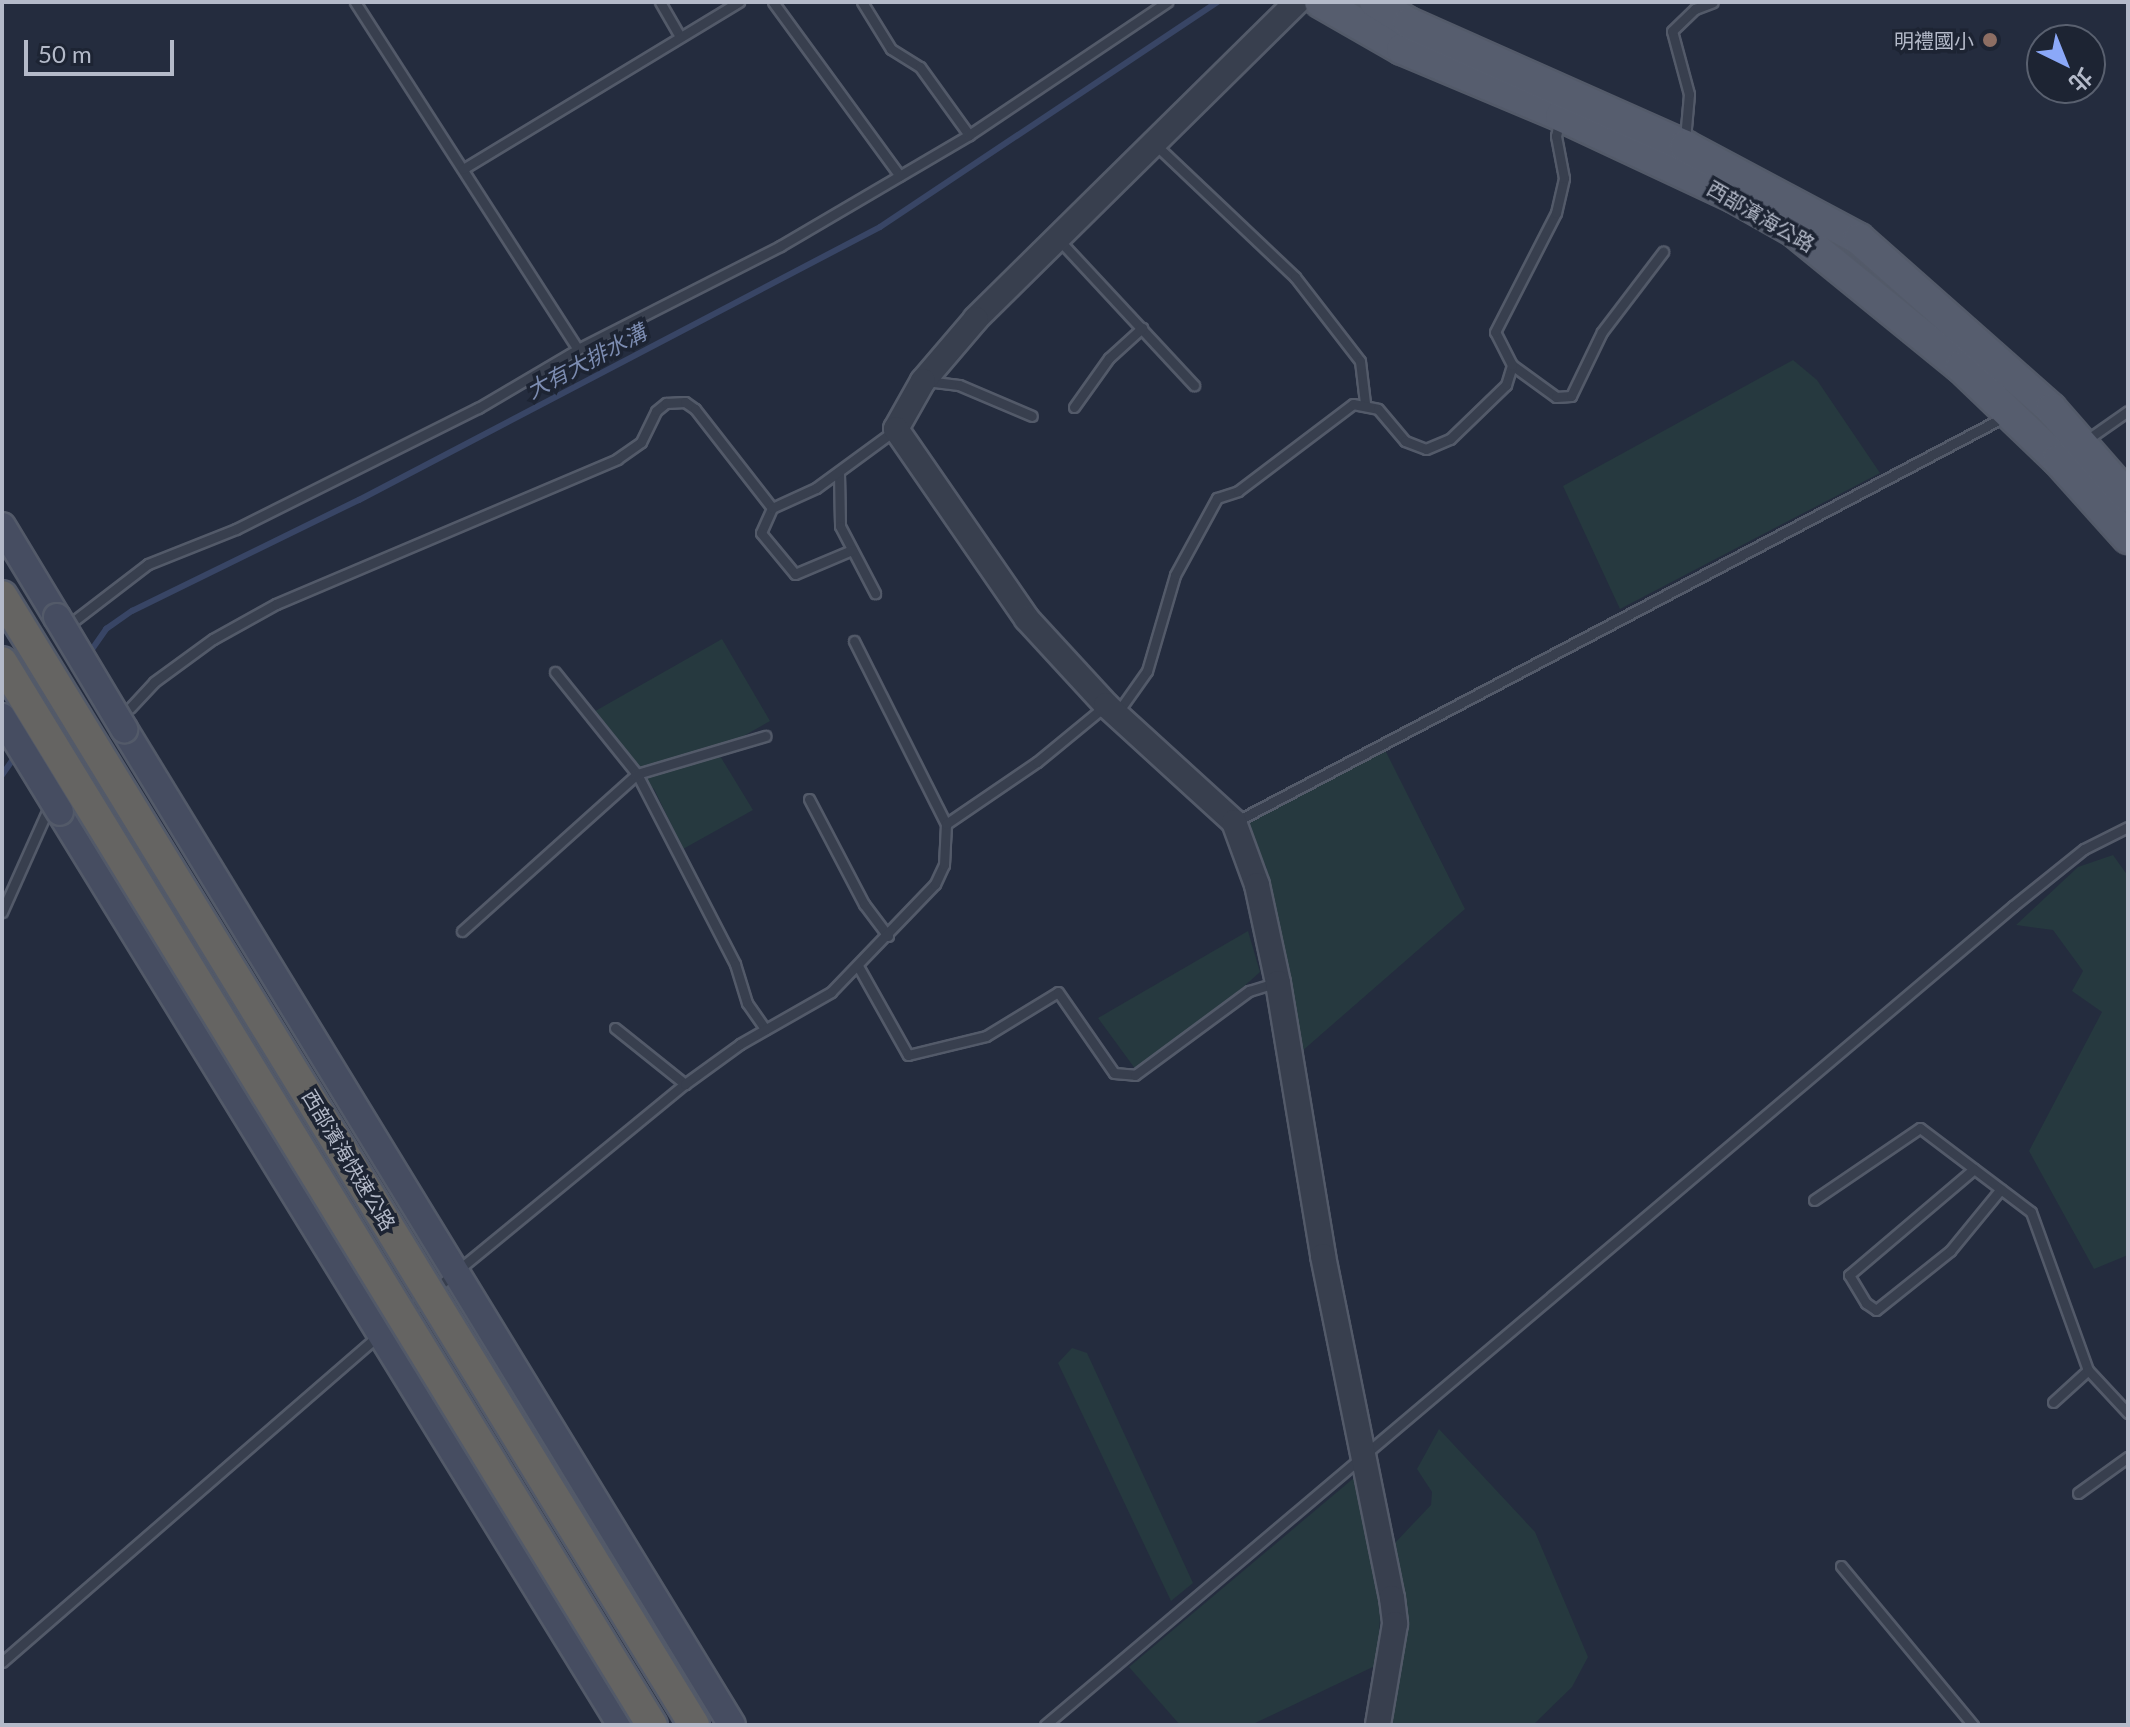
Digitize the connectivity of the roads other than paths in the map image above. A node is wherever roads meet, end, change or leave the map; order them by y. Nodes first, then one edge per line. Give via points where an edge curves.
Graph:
1 (355, 2) edge
2 (660, 2) edge
3 (739, 2) edge
4 (773, 2) edge
5 (862, 2) edge
6 (1167, 2) edge
7 (1297, 2) edge
8 (1320, 2) edge
9 (1375, 2) edge
10 (1713, 2) edge
11 (679, 35) junction
12 (1561, 116) junction
13 (969, 135) junction
14 (1157, 146) junction
15 (1685, 146) junction
16 (463, 169) junction
17 (900, 176) junction
18 (1060, 241) junction
19 (1663, 252) dead end
20 (1142, 328) junction
21 (578, 349) junction
22 (1512, 365) junction
23 (923, 381) junction
24 (1194, 385) dead end
25 (1365, 403) junction
26 (1074, 407) dead end
27 (2128, 411) edge
28 (2011, 414) junction
29 (1032, 416) dead end
30 (896, 429) junction
31 (2079, 462) junction
32 (839, 473) junction
33 (2128, 497) edge
34 (772, 508) junction
35 (2, 526) edge
36 (2128, 538) edge
37 (852, 550) junction
38 (875, 593) dead end
39 (2, 596) edge
40 (66, 619) junction
41 (854, 641) dead end
42 (2, 662) edge
43 (555, 672) dead end
44 (1112, 709) junction
45 (2, 717) edge
46 (127, 719) junction
47 (765, 736) dead end
48 (637, 774) junction
49 (809, 799) dead end
50 (54, 810) junction
51 (1234, 822) junction
52 (946, 824) junction
53 (2128, 827) edge
54 (2, 912) edge
55 (462, 931) dead end
56 (888, 936) junction
57 (858, 966) junction
58 (1278, 983) junction
59 (615, 1028) dead end
60 (765, 1029) junction
61 (685, 1084) junction
62 (1974, 1169) junction
63 (2001, 1189) junction
64 (1814, 1200) dead end
65 (456, 1273) junction
66 (379, 1334) junction
67 (2088, 1370) junction
68 (2053, 1402) dead end
69 (2128, 1413) edge
70 (1362, 1455) junction
71 (2128, 1457) edge
72 (2078, 1493) dead end
73 (1841, 1566) dead end
74 (2, 1662) edge
75 (621, 1725) edge
76 (652, 1725) edge
77 (694, 1725) edge
78 (732, 1725) edge
79 (1045, 1725) edge
80 (1378, 1725) edge
81 (1973, 1725) edge

1 - 16 lane
2 - 11 lane
3 - 11 lane
4 - 17 lane
5 - 13 lane via 891,49 920,67
6 - 13 lane
7 - 14 street
8 - 12 main road, 西部濱海公路 via 1402,49
9 - 15 main road, 西部濱海公路 via 1409,23
10 - 15 lane via 1695,9 1672,31 1689,94
11 - 16 lane
12 - 22 lane via 1556,136 1564,178 1556,213 1495,332
12 - 28 main road, 西部濱海公路 via 1794,231
13 - 17 lane
14 - 18 street
14 - 25 lane via 1295,277 1360,361
15 - 31 main road, 西部濱海公路 via 1859,239 2051,409
16 - 21 lane
17 - 21 lane via 780,246
18 - 20 lane
18 - 23 street via 976,319
19 - 22 lane via 1602,332 1571,396 1556,397
20 - 24 lane
20 - 26 lane via 1109,358
21 - 40 lane via 464,416 236,529 148,564
22 - 25 lane via 1506,385 1450,439 1426,449 1405,441 1378,409
23 - 29 lane via 959,385
23 - 30 street
25 - 44 lane via 1353,404 1206,510 1175,575 1147,671
27 - 31 lane
28 - 31 main road, 西部濱海公路
28 - 51 lane
30 - 32 lane
30 - 44 street via 1027,619
31 - 33 main road, 西部濱海公路
31 - 36 main road, 西部濱海公路
32 - 34 lane
32 - 37 lane via 840,526
34 - 37 lane via 761,533 795,574
34 - 46 lane via 695,409 685,402 666,403 656,411 641,442 617,459 276,604 213,639 154,682
35 - 40 main road
37 - 38 lane
39 - 77 highway, 西部濱海快速公路, bridge
40 - 46 main road, bridge
41 - 52 lane
42 - 76 highway, 西部濱海快速公路, bridge
43 - 48 lane
44 - 51 street
44 - 52 lane
45 - 50 main road, bridge
46 - 65 main road
47 - 48 lane
48 - 55 lane
48 - 60 lane via 735,964 747,1003
49 - 56 lane via 864,904
50 - 54 lane
50 - 66 main road
51 - 58 street via 1257,885
52 - 56 lane via 940,875
53 - 70 lane via 2084,849 2013,906
56 - 57 lane
57 - 58 lane via 908,1055 986,1036 1058,992 1114,1073 1135,1075 1249,991
57 - 60 lane via 831,992
58 - 70 street
59 - 61 lane
60 - 61 lane
61 - 65 lane
62 - 63 lane
62 - 63 lane via 1849,1275 1866,1303 1876,1310 1950,1251
62 - 64 lane via 1920,1128
63 - 67 lane via 2031,1212
65 - 66 lane
65 - 78 main road
66 - 74 lane
66 - 75 main road
67 - 68 lane
67 - 69 lane
70 - 79 lane
70 - 80 street via 1395,1624
71 - 72 lane
73 - 81 lane

